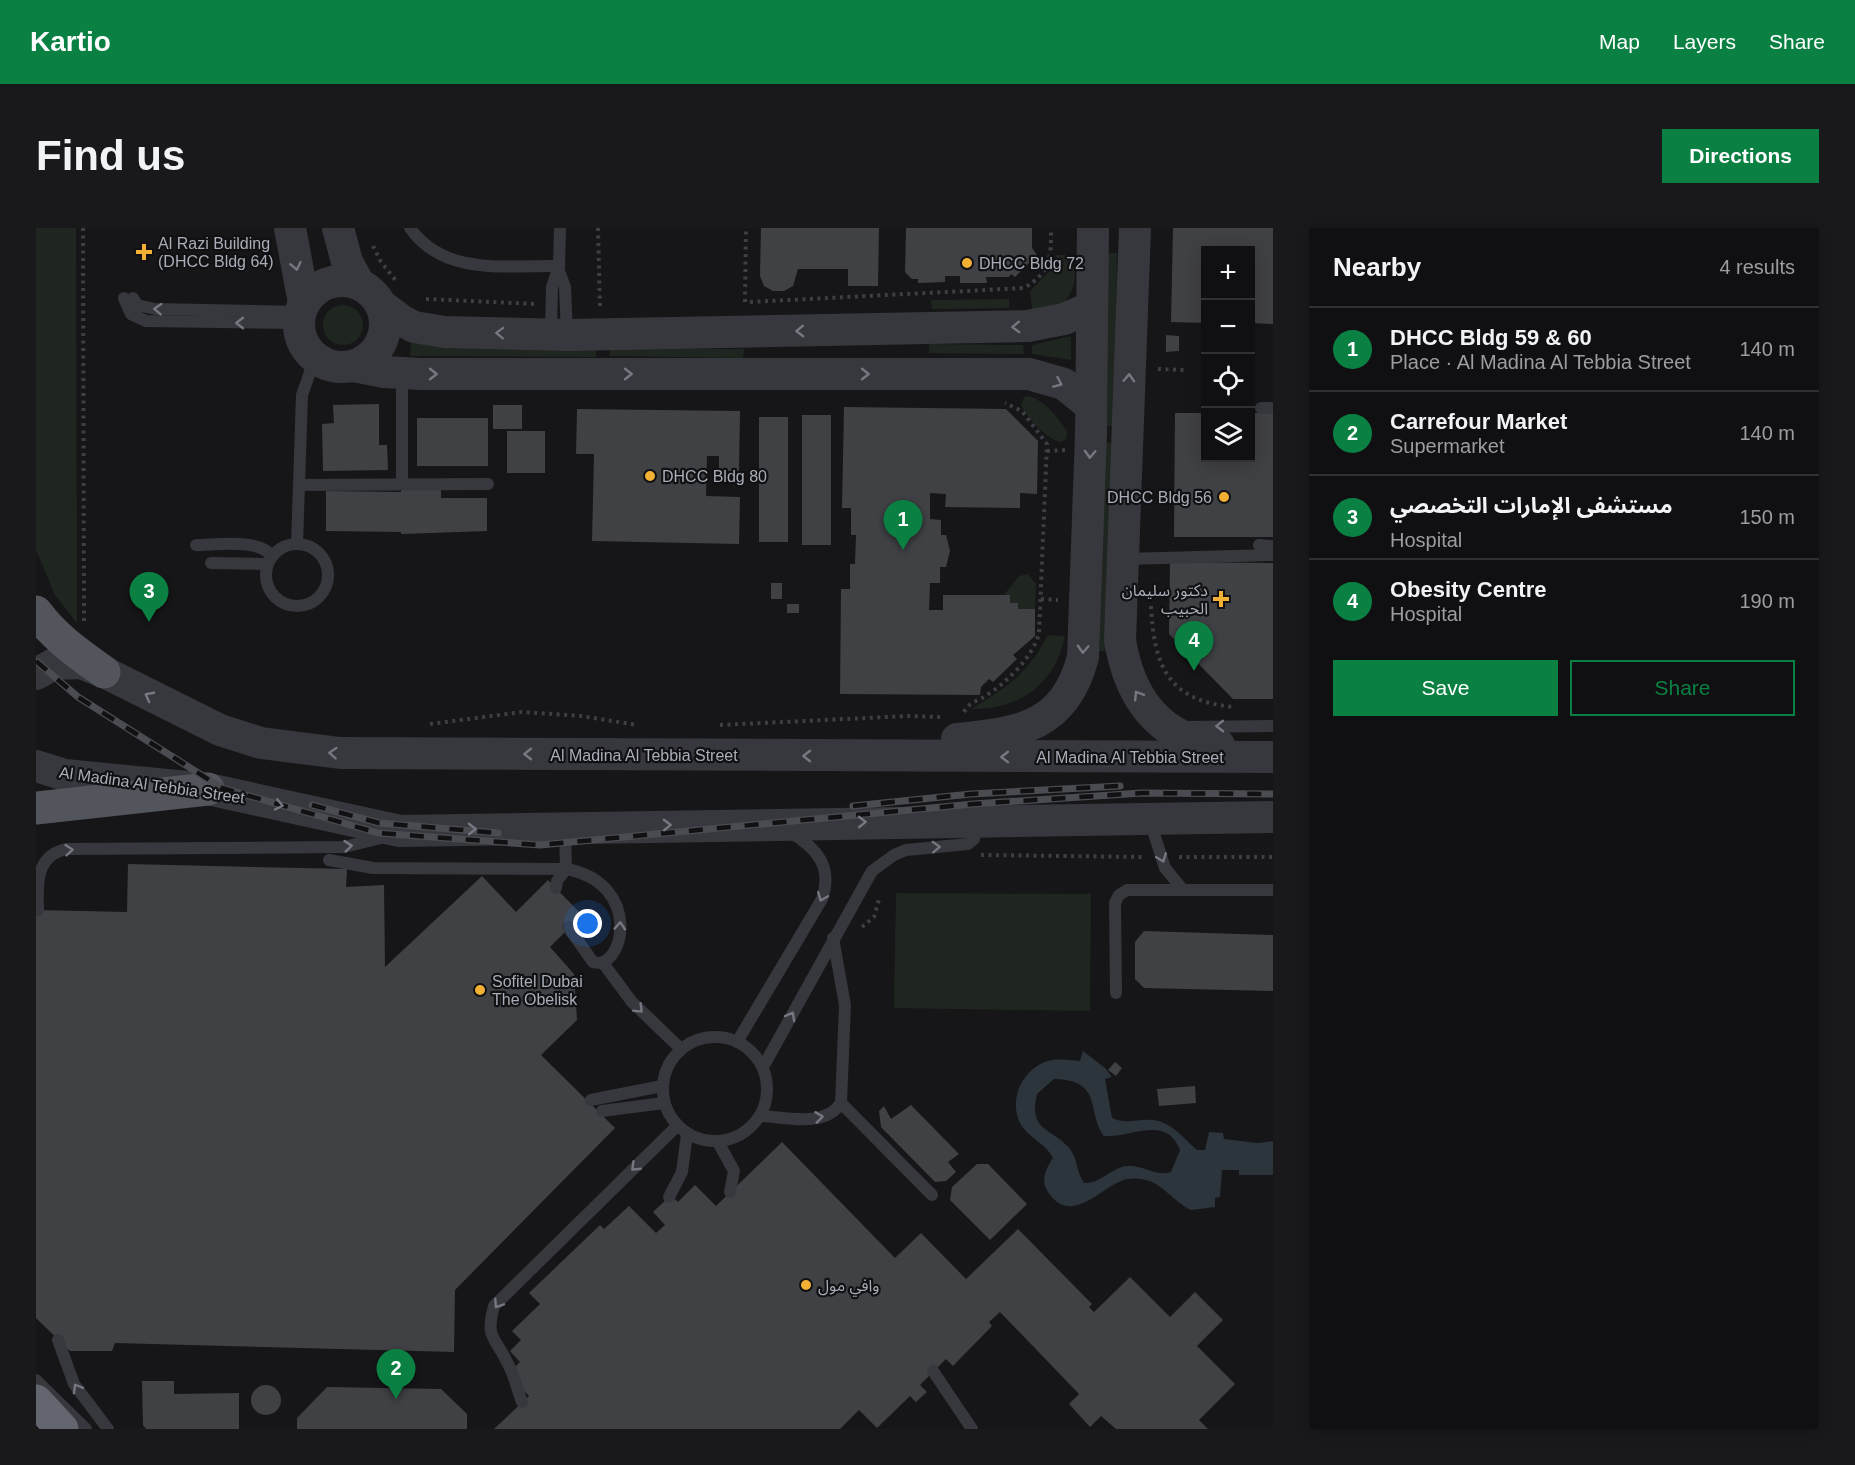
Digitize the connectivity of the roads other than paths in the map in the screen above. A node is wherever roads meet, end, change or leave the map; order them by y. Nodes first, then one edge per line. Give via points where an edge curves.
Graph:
1 (290, 228) edge
2 (338, 228) edge
3 (410, 228) edge
4 (560, 228) edge
5 (1093, 228) edge
6 (1134, 228) edge
7 (559, 268) junction
8 (359, 284) junction
9 (129, 298) dead end
10 (381, 305) junction
11 (1092, 307) junction
12 (301, 313) junction
13 (893, 329) junction
14 (559, 335) junction
15 (315, 358) junction
16 (354, 366) junction
17 (402, 374) junction
18 (792, 374) junction
19 (1091, 406) junction
20 (402, 484) junction
21 (488, 484) dead end
22 (299, 485) junction
23 (196, 544) dead end
24 (297, 544) junction
25 (1259, 545) dead end
26 (1273, 546) edge
27 (1273, 555) edge
28 (1137, 558) junction
29 (269, 560) junction
30 (212, 563) dead end
31 (36, 612) edge
32 (104, 672) junction
33 (36, 674) edge
34 (1273, 726) edge
35 (1167, 727) junction
36 (866, 757) junction
37 (1266, 758) edge
38 (36, 766) edge
39 (208, 789) junction
40 (36, 808) edge
41 (1273, 817) edge
42 (979, 820) junction
43 (1150, 821) junction
44 (774, 823) junction
45 (565, 827) junction
46 (400, 831) junction
47 (329, 860) dead end
48 (566, 869) junction
49 (556, 888) dead end
50 (1183, 890) junction
51 (1273, 890) edge
52 (38, 910) dead end
53 (568, 927) dead end
54 (836, 934) junction
55 (603, 963) junction
56 (1116, 993) dead end
57 (737, 1042) junction
58 (681, 1049) junction
59 (763, 1067) junction
60 (662, 1086) junction
61 (591, 1100) dead end
62 (664, 1102) junction
63 (841, 1102) junction
64 (602, 1111) dead end
65 (761, 1116) junction
66 (682, 1130) junction
67 (718, 1142) junction
68 (730, 1192) dead end
69 (933, 1195) dead end
70 (669, 1197) dead end
71 (58, 1340) dead end
72 (933, 1371) dead end
73 (36, 1380) edge
74 (36, 1401) edge
75 (522, 1402) dead end
76 (62, 1429) edge
77 (86, 1429) edge
78 (108, 1429) edge
79 (972, 1429) edge

1 -> 12 street
2 - 8 street via 347,262
3 - 7 lane via 436,253 458,262
4 - 7 lane
5 - 11 street
28 -> 6 street
7 - 14 lane via 564,281
8 - 10 street via 372,292
8 - 12 street via 334,281 311,293
12 -> 9 lane via 155,309 137,305
14 -> 10 street via 428,330 401,320
10 - 16 street via 385,317 382,342 365,361
11 -> 13 street via 1064,319 1028,326
11 - 19 street
12 - 15 street via 302,342
13 -> 14 street
13 - 18 street via 899,342 892,349 818,357
15 - 16 street via 333,366
15 - 22 lane via 302,395
16 - 17 street
17 -> 18 street
17 - 20 lane
18 -> 19 street via 1029,375 1064,384
19 -> 36 street via 1083,657 1071,690 1046,717 1014,733 891,746
20 - 21 lane
20 - 22 lane
22 - 24 lane
23 - 29 lane via 256,546
24 - 29 lane via 279,549
24 - 29 lane via 315,549 326,564 328,582 310,604 292,607 275,598 266,582
25 - 26 lane
27 - 28 lane
35 -> 28 street via 1143,704 1124,666 1120,640
29 - 30 lane
31 - 32 main road via 64,643
32 - 33 street, Al Madina Al Tebbia Street via 81,663 54,664
36 -> 32 street, Al Madina Al Tebbia Street via 299,750 220,730
34 -> 35 lane
35 - 37 street via 1188,740 1245,748
37 -> 36 street, Al Madina Al Tebbia Street
38 - 39 street, Al Madina Al Tebbia Street via 65,775
39 - 40 main road
39 -> 46 street, Al Madina Al Tebbia Street
41 - 43 street, Al Madina Al Tebbia Street
42 - 43 street, Al Madina Al Tebbia Street
44 -> 42 street, Al Madina Al Tebbia Street
54 -> 42 lane via 864,881 882,862 906,850 968,844 974,839
43 - 50 lane via 1161,858
45 -> 44 street, Al Madina Al Tebbia Street
44 -> 57 lane via 819,854 827,876 826,888
46 -> 45 street, Al Madina Al Tebbia Street
45 - 48 lane
52 -> 46 lane via 39,868 55,851 344,848
47 - 48 lane via 373,868
48 - 49 lane
55 -> 48 lane via 614,952 619,935 616,903 599,882 582,872
50 - 51 lane
50 - 56 lane via 1135,889 1119,895 1115,903
53 - 55 lane via 589,958
59 -> 54 lane
54 - 63 lane via 845,1005
55 -> 58 lane via 621,990
57 - 58 lane via 708,1037
57 - 59 lane
58 - 60 lane via 665,1073
59 - 65 lane via 768,1083
60 - 61 lane
60 - 62 lane
62 - 64 lane
62 - 66 lane
65 -> 63 lane via 819,1118 836,1110
63 - 69 lane
65 - 67 lane via 750,1129
66 - 67 lane via 702,1140
66 - 70 lane via 682,1172
66 -> 75 lane via 494,1306 489,1324 494,1343 507,1361
67 - 68 lane via 735,1171
78 -> 71 lane via 74,1384
72 - 79 lane
73 - 77 lane
74 - 76 highway

